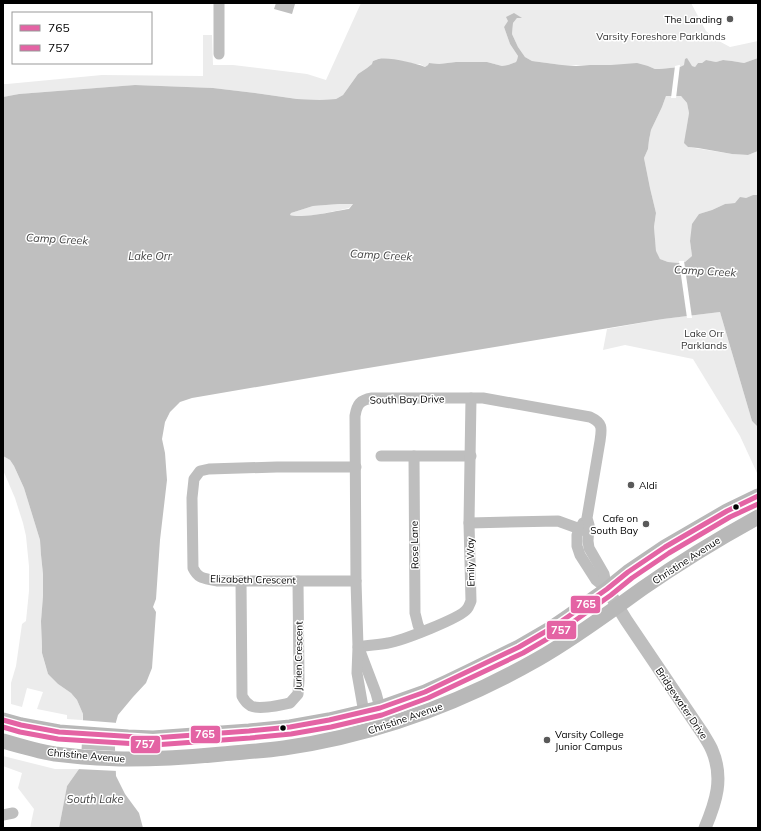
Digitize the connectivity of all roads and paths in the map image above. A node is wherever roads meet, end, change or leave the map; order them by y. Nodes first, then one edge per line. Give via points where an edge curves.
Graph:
1 (219, 3) edge
2 (219, 54) dead end
3 (472, 398) junction
4 (381, 456) dead end
5 (414, 456) junction
6 (470, 456) junction
7 (356, 467) junction
8 (758, 496) edge
9 (758, 517) edge
10 (587, 518) junction
11 (469, 522) junction
12 (580, 529) junction
13 (241, 581) junction
14 (298, 581) junction
15 (356, 581) junction
16 (607, 589) junction
17 (617, 606) junction
18 (421, 632) junction
19 (358, 647) junction
20 (380, 708) junction
21 (364, 713) junction
22 (3, 720) edge
23 (376, 728) junction
24 (3, 741) edge
25 (705, 828) edge

1 - 2 street
3 - 6 street, Emily Way
3 - 7 street, South Bay Drive via 366,399 358,405 356,416
3 - 10 street, South Bay Drive via 590,417 600,423 600,441
4 - 5 street
5 - 6 street
5 - 18 street, Rose Lane via 415,613
6 - 11 street, Emily Way
7 - 13 street, Elizabeth Crescent via 276,467 200,471 194,479 192,498 193,568 201,578
7 - 15 street, South Bay Drive
8 - 16 main road, Christine Avenue via 665,547
9 - 17 main road, Christine Avenue via 705,547
10 - 12 street, South Bay Drive
10 - 16 street, South Bay Drive via 590,525 589,548 604,574
11 - 12 street via 558,521
11 - 18 street, Emily Way via 471,601 467,610 458,616
12 - 16 street, South Bay Drive via 577,546 580,555 596,580
13 - 14 street, Elizabeth Crescent
13 - 14 street, Jurien Crescent via 242,696 245,702 261,708 290,703 298,694
14 - 15 street, Elizabeth Crescent
15 - 19 street, South Bay Drive
16 - 17 street, Bridgewater Drive
16 - 20 main road, Christine Avenue via 550,629 519,647 425,692
17 - 23 main road, Christine Avenue via 557,648 471,694
17 - 25 street, Bridgewater Drive via 712,750 718,784
18 - 19 street, Emily Way via 388,643
19 - 20 street, South Bay Drive
19 - 21 street, South Bay Drive via 357,673
20 - 21 main road, Christine Avenue
20 - 23 main road
21 - 22 main road, Christine Avenue via 271,730 153,738 71,734
21 - 23 main road
23 - 24 main road, Christine Avenue via 270,750 126,759 70,756

